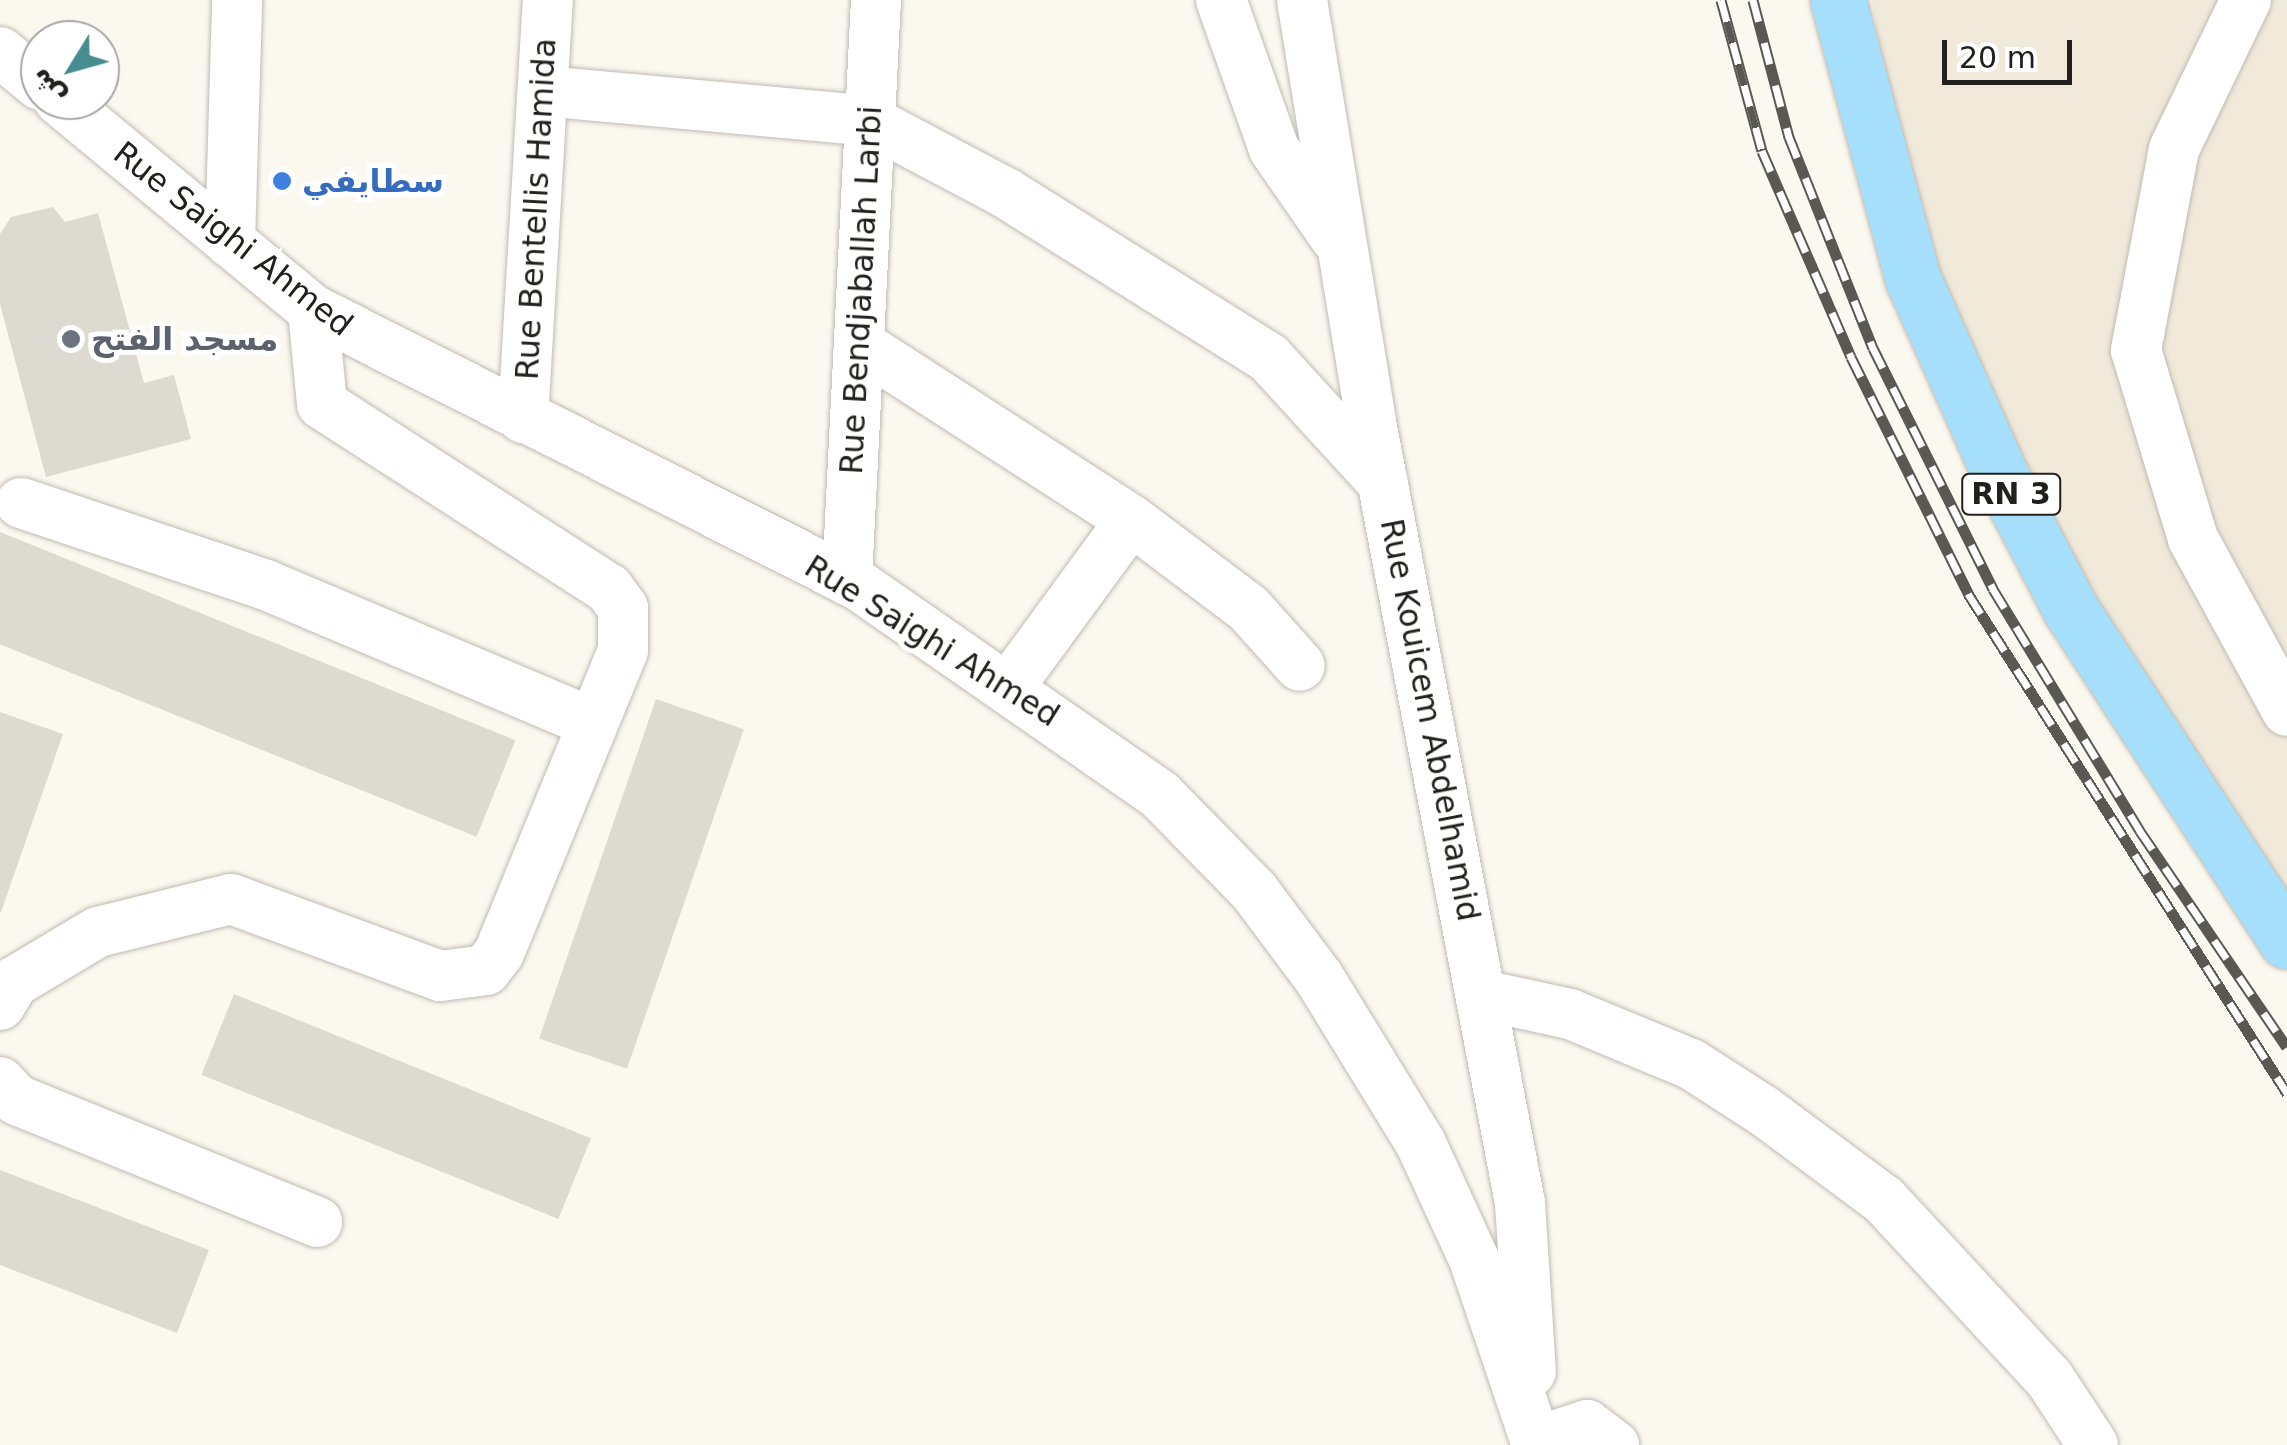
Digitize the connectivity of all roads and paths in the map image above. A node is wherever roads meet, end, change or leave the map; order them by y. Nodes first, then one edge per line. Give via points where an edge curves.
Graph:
1 (237, 0) edge
2 (548, 0) edge
3 (876, 0) edge
4 (1221, 0) edge
5 (1302, 0) edge
6 (1838, 0) edge
7 (2246, 0) edge
8 (0, 52) edge
9 (20, 68) edge
10 (542, 91) junction
11 (83, 120) edge
12 (870, 121) junction
13 (230, 242) junction
14 (1342, 248) junction
15 (313, 310) junction
16 (858, 344) junction
17 (523, 418) junction
18 (1383, 482) junction
19 (21, 503) dead end
20 (1132, 520) junction
21 (847, 580) junction
22 (1300, 666) dead end
23 (1011, 684) junction
24 (2287, 711) edge
25 (592, 723) junction
26 (2287, 941) edge
27 (1482, 995) junction
28 (0, 1005) edge
29 (0, 1082) edge
30 (317, 1222) dead end
31 (1537, 1443) edge
32 (1614, 1445) edge
33 (2093, 1445) edge

1 - 13 street
2 - 10 street, Rue Bentellis Hamida
3 - 12 street, Rue Bendjaballah Larbi
4 - 14 street via 1274,149
5 - 14 street, Rue Kouicem Abdelhamid
6 - 26 main road, RN 3 via 1913,279 1998,470 2071,610
7 - 24 street via 2174,149 2136,350 2193,539
8 - 9 street
10 - 12 street
10 - 17 street, Rue Bentellis Hamida
11 - 13 street, Rue Saighi Ahmed
12 - 16 street, Rue Bendjaballah Larbi
12 - 18 street via 1006,194 1269,358
13 - 15 street, Rue Saighi Ahmed
14 - 18 street, Rue Kouicem Abdelhamid
15 - 17 street, Rue Saighi Ahmed
15 - 25 street via 322,404 609,589 623,608 623,651
16 - 20 street
16 - 21 street, Rue Bendjaballah Larbi
17 - 21 street, Rue Saighi Ahmed
18 - 27 street, Rue Kouicem Abdelhamid
19 - 25 street via 266,585
20 - 22 street via 1249,609
20 - 23 street
21 - 23 street, Rue Saighi Ahmed
23 - 31 street, Rue Saighi Ahmed via 1160,796 1254,891 1319,978 1421,1144 1474,1258
25 - 28 street via 486,970 440,976 231,899 98,932 14,982
27 - 31 street, Rue Kouicem Abdelhamid via 1520,1203
27 - 33 street via 1570,1014 1691,1064 1764,1110 1884,1200 2049,1378
29 - 30 street via 18,1100
31 - 32 street via 1587,1426

